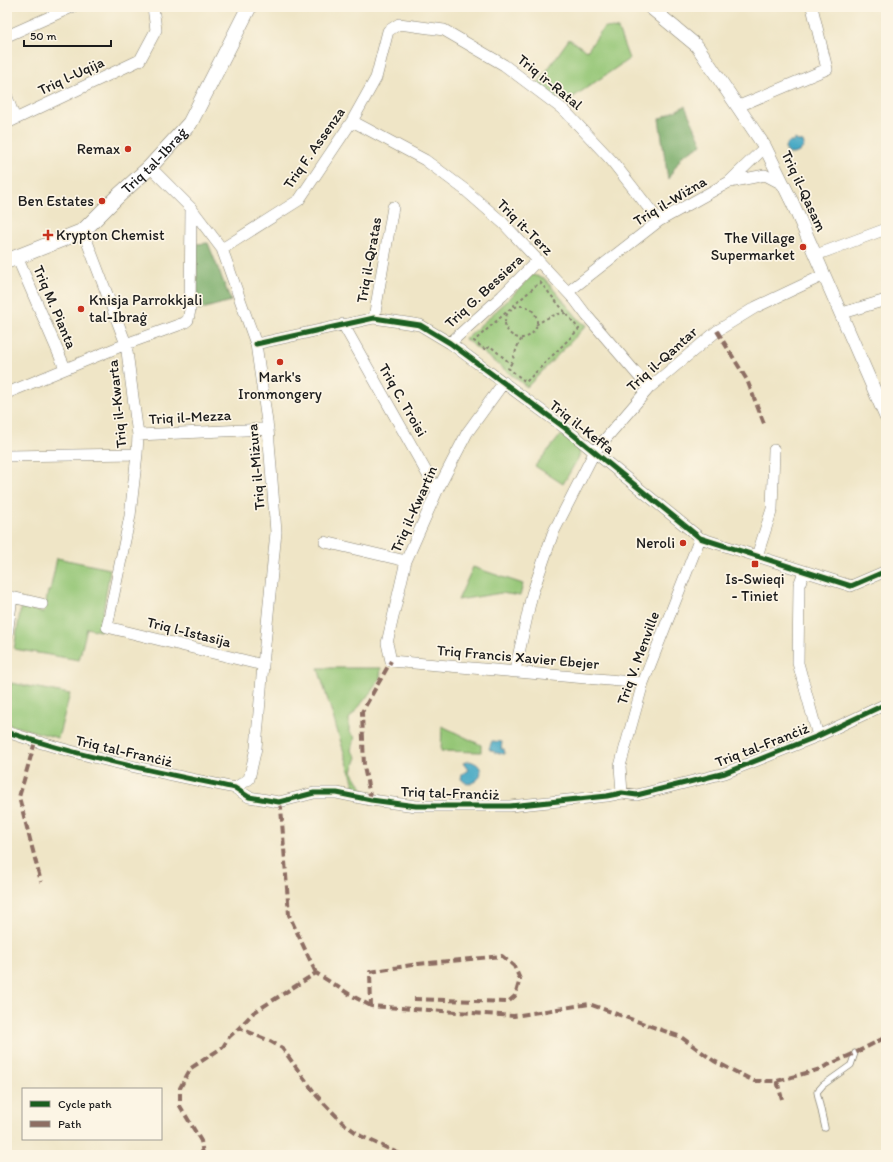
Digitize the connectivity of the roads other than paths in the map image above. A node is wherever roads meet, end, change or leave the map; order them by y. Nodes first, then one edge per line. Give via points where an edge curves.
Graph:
1 (72, 7) edge
2 (153, 7) edge
3 (249, 7) edge
4 (650, 7) edge
5 (812, 7) edge
6 (388, 31) joint
7 (7, 36) edge
8 (7, 97) edge
9 (739, 106) junction
10 (11, 121) edge
11 (352, 121) junction
12 (765, 147) junction
13 (150, 167) junction
14 (729, 182) junction
15 (782, 184) junction
16 (393, 207) dead end
17 (191, 208) junction
18 (659, 221) junction
19 (886, 229) edge
20 (83, 231) junction
21 (222, 249) junction
22 (816, 256) junction
23 (12, 259) edge
24 (538, 260) junction
25 (824, 275) junction
26 (568, 292) junction
27 (886, 300) edge
28 (842, 313) junction
29 (374, 318) junction
30 (343, 324) junction
31 (450, 343) junction
32 (126, 344) junction
33 (256, 344) junction
34 (65, 368) junction
35 (504, 382) junction
36 (648, 388) junction
37 (7, 393) edge
38 (886, 417) edge
39 (268, 428) junction
40 (138, 435) junction
41 (774, 450) dead end
42 (595, 451) junction
43 (137, 454) junction
44 (7, 456) edge
45 (437, 491) junction
46 (700, 538) junction
47 (325, 542) dead end
48 (758, 556) junction
49 (406, 561) junction
50 (886, 571) edge
51 (804, 572) junction
52 (10, 596) edge
53 (42, 604) dead end
54 (107, 627) joint
55 (7, 635) edge
56 (391, 661) joint
57 (263, 665) junction
58 (515, 671) junction
59 (643, 683) junction
60 (886, 704) edge
61 (7, 732) edge
62 (818, 736) junction
63 (235, 788) junction
64 (622, 793) junction
65 (854, 1053) dead end
66 (825, 1128) dead end

1 - 7 street
2 - 10 street, Triq l-Uqija via 156,30 140,60
3 - 13 main road, Triq tal-Ibraġ via 190,123
4 - 9 street, Triq il-Qasam via 697,46
5 - 9 street via 826,68
6 - 11 street, Triq F. Assenza via 376,78
6 - 18 street, Triq ir-Ratal via 399,24 444,30 504,65 565,111 612,161
8 - 10 street
9 - 12 street, Triq il-Qasam
11 - 21 street, Triq F. Assenza via 299,200
11 - 24 street, Triq it-Terz via 425,160 464,189 503,223
12 - 14 street, Triq il-Wiżna
12 - 15 street, Triq il-Qasam
13 - 17 street, Triq il-Miżura
13 - 20 main road, Triq tal-Ibraġ
14 - 15 street via 765,175
14 - 18 street, Triq il-Wiżna
15 - 22 street, Triq il-Qasam
16 - 29 street, Triq il-Qratas
17 - 21 street, Triq il-Miżura
17 - 32 street via 188,320
18 - 26 street, Triq il-Wiżna
19 - 22 street
20 - 23 main road, Triq tal-Ibraġ
20 - 32 street, Triq il-Kwarta
21 - 33 street, Triq il-Miżura
22 - 25 street, Triq il-Qasam
23 - 34 street, Triq M. Pianta
24 - 26 street, Triq it-Terz
24 - 31 street, Triq G. Bessiera
25 - 28 street, Triq il-Qasam
25 - 36 street, Triq il-Qantar via 756,307 717,331
26 - 36 street, Triq it-Terz
27 - 28 street
28 - 38 street, Triq il-Qasam
29 - 30 street, Triq il-Keffa
29 - 31 street, Triq il-Keffa via 420,326
30 - 33 street, Triq il-Keffa
30 - 45 street, Triq C. Troisi
31 - 35 street, Triq il-Keffa
32 - 34 street
32 - 40 street, Triq il-Kwarta
33 - 39 street, Triq il-Miżura
34 - 37 street
35 - 42 street, Triq il-Keffa
35 - 45 street, Triq il-Kwartin via 467,433
36 - 42 street, Triq il-Qantar
39 - 40 street, Triq il-Mezza
39 - 57 street, Triq il-Miżura via 276,532
40 - 43 street, Triq il-Kwarta
41 - 48 street via 772,509
42 - 46 street, Triq il-Keffa
42 - 58 street, Triq il-Qantar via 553,533 532,594
43 - 44 street
43 - 54 street, Triq il-Kwarta via 130,516
45 - 49 street, Triq il-Kwartin
46 - 48 street, Triq il-Keffa
46 - 59 street, Triq V. Menville
47 - 49 street
48 - 51 street, Triq il-Keffa
49 - 56 street, Triq il-Kwartin via 387,644
50 - 51 street, Triq il-Keffa via 851,586
51 - 62 street via 799,585 798,663
52 - 53 street
52 - 55 street
54 - 57 street, Triq l-Istasija
56 - 58 street, Triq Francis Xavier Ebejer
57 - 63 street, Triq il-Miżura via 256,748 249,779
58 - 59 street, Triq Francis Xavier Ebejer
59 - 64 street, Triq V. Menville via 620,766
60 - 62 street, Triq tal-Franċiż
61 - 63 street, Triq tal-Franċiż via 112,762
62 - 64 street, Triq tal-Franċiż via 725,773 638,795
63 - 64 street, Triq tal-Franċiż via 249,797 279,802 314,793 336,792 416,806 510,806
65 - 66 lane via 851,1065 817,1092

